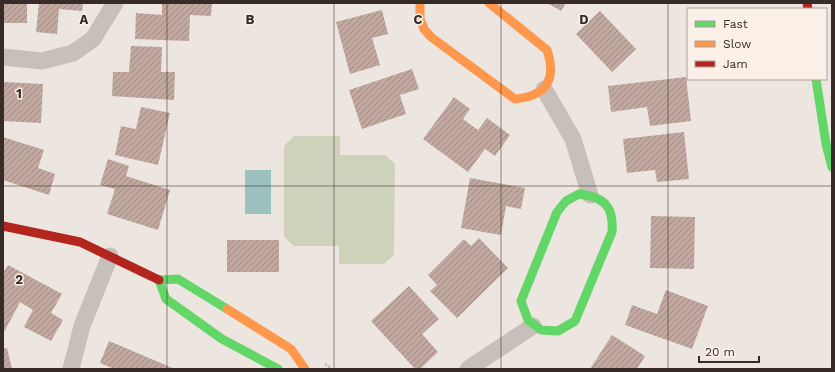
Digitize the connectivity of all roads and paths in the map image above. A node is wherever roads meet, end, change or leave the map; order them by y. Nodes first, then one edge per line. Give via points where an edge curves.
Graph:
1 (114, 3) edge
2 (420, 3) edge
3 (489, 3) edge
4 (3, 57) edge
5 (816, 80) edge
6 (544, 89) junction
7 (832, 167) edge
8 (590, 195) junction
9 (3, 226) edge
10 (110, 256) junction
11 (159, 280) junction
12 (533, 326) junction
13 (71, 369) edge
14 (278, 369) edge
15 (305, 369) edge
16 (468, 369) edge

1 - 4 street via 93,39 73,53 42,61
2 - 6 street via 421,25 427,34 515,99 526,99
3 - 6 street via 547,50 552,70 550,80
5 - 7 street
6 - 8 street via 573,139
8 - 12 street via 579,194 570,198 557,212 522,301 524,315
8 - 12 street via 606,204 614,222 575,320 560,332 541,331
9 - 10 street via 80,242
10 - 11 street
10 - 13 street via 82,326
11 - 14 street via 166,299 222,339
11 - 15 street via 178,279 185,283 291,349
12 - 16 street

